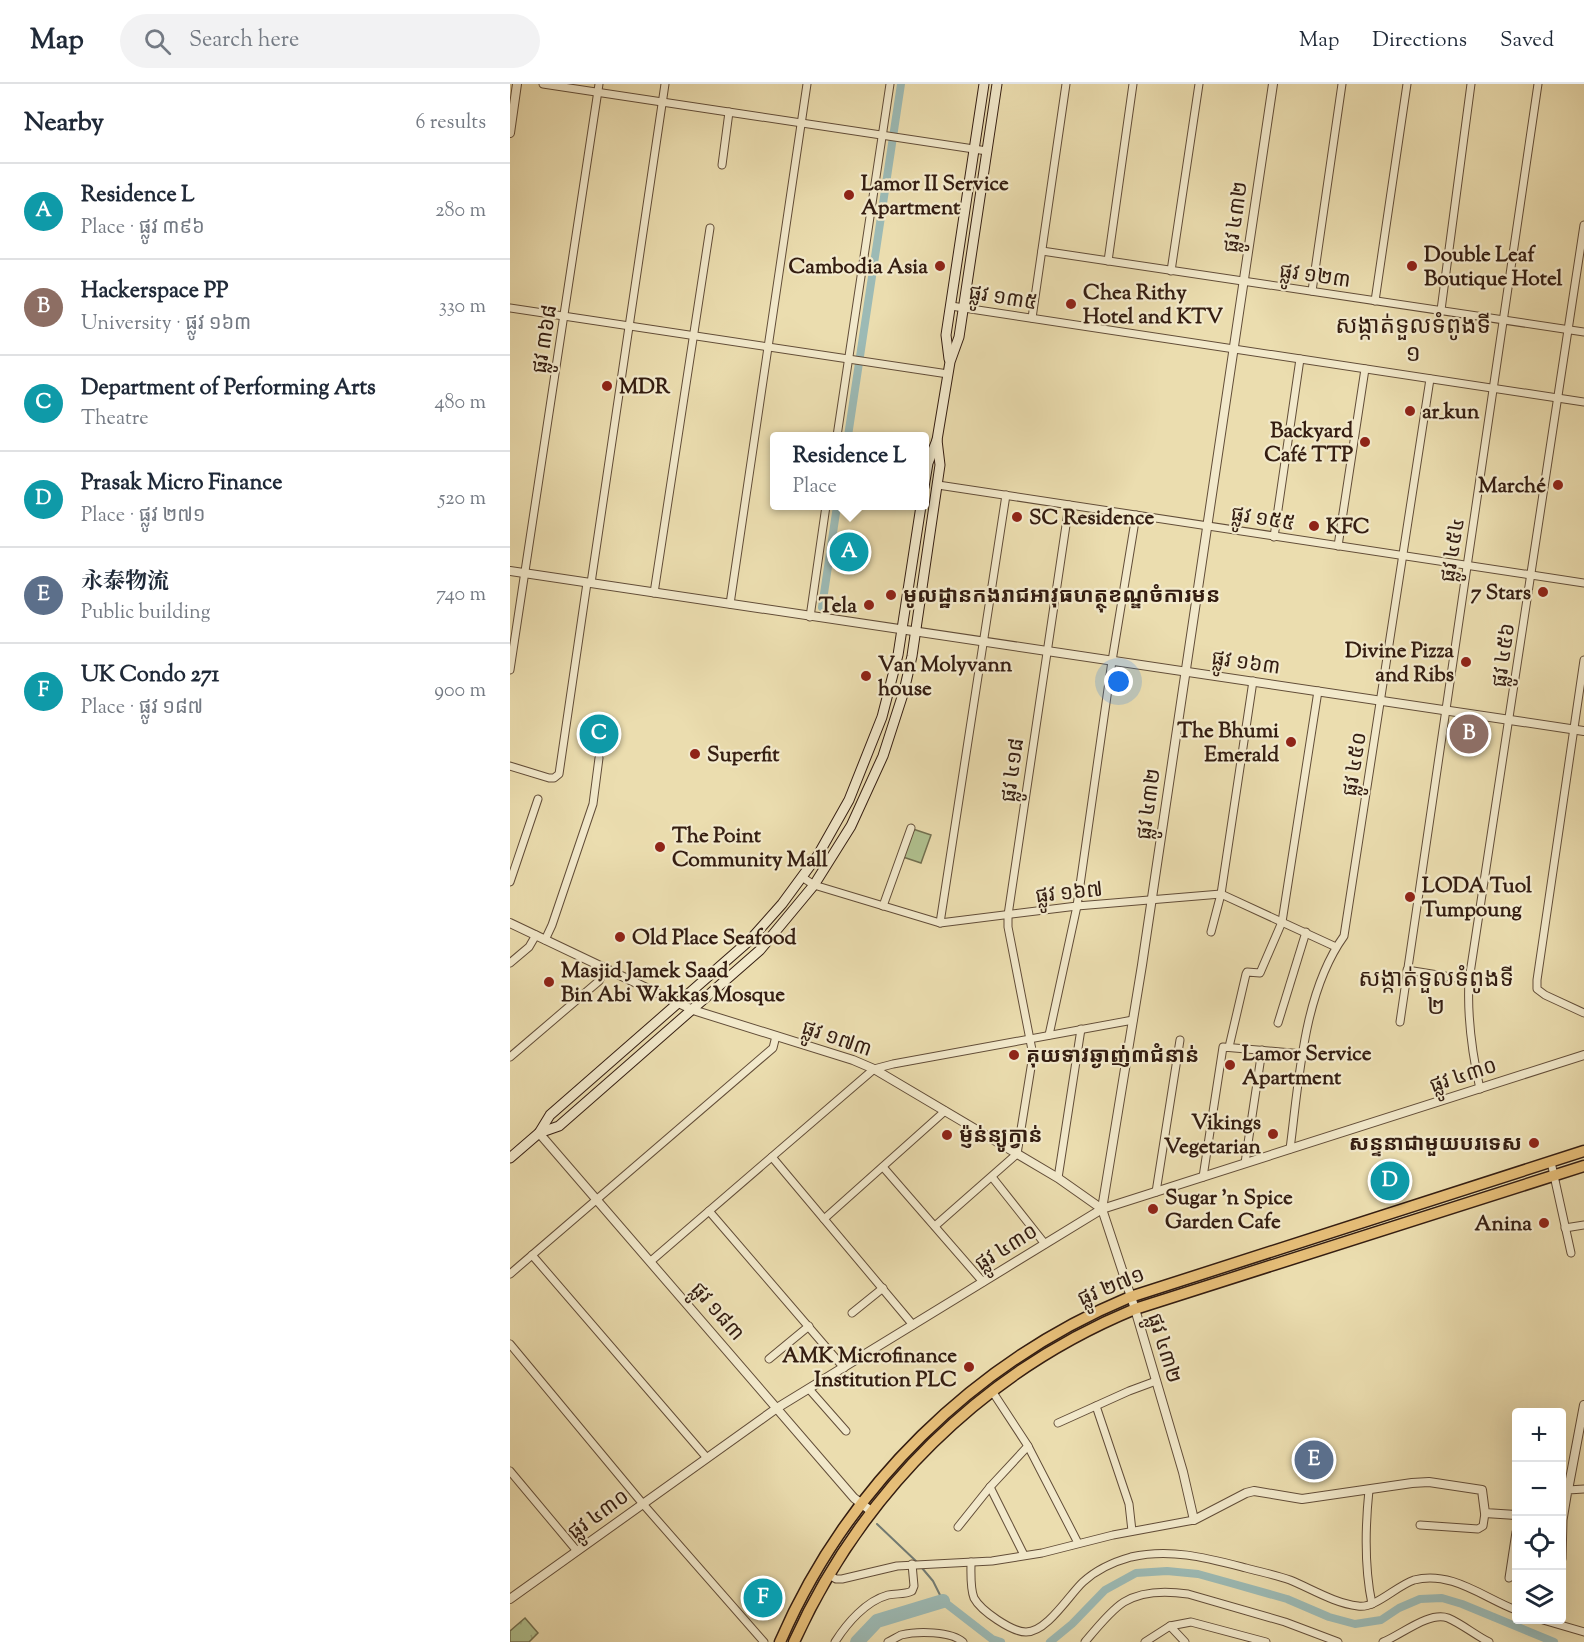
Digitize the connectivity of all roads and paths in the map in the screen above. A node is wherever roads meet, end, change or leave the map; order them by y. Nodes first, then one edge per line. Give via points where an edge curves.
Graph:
1 (517, 84) edge
2 (543, 84) edge
3 (599, 84) edge
4 (665, 84) edge
5 (807, 84) edge
6 (890, 84) edge
7 (984, 84) edge
8 (998, 84) edge
9 (1066, 84) edge
10 (1133, 84) edge
11 (1199, 84) edge
12 (1273, 84) edge
13 (1342, 84) edge
14 (1407, 84) edge
15 (1472, 84) edge
16 (1538, 84) edge
17 (598, 92) junction
18 (662, 102) junction
19 (729, 112) junction
20 (801, 123) junction
21 (510, 133) edge
22 (886, 136) junction
23 (974, 149) junction
24 (987, 151) junction
25 (722, 165) dead end
26 (1584, 225) edge
27 (710, 228) dead end
28 (1042, 251) junction
29 (1108, 261) junction
30 (1172, 271) junction
31 (1244, 281) junction
32 (1312, 291) junction
33 (1376, 301) junction
34 (951, 306) junction
35 (964, 308) junction
36 (510, 309) edge
37 (1441, 310) junction
38 (564, 316) junction
39 (1032, 318) junction
40 (1504, 320) junction
41 (629, 326) junction
42 (1569, 330) junction
43 (1584, 332) edge
44 (693, 336) junction
45 (768, 347) junction
46 (1233, 349) junction
47 (1300, 359) junction
48 (852, 360) junction
49 (950, 362) junction
50 (1365, 369) junction
51 (948, 374) junction
52 (1430, 379) junction
53 (1494, 388) junction
54 (1559, 398) junction
55 (1584, 402) edge
56 (838, 432) edge
57 (938, 440) junction
58 (929, 461) edge
59 (938, 485) junction
60 (1006, 495) junction
61 (1069, 505) junction
62 (825, 510) edge
63 (920, 510) edge
64 (1136, 515) junction
65 (1207, 526) junction
66 (1274, 537) junction
67 (1338, 546) junction
68 (1403, 556) junction
69 (1466, 566) junction
70 (510, 571) edge
71 (525, 573) junction
72 (1532, 575) junction
73 (589, 583) junction
74 (1584, 583) edge
75 (654, 593) junction
76 (730, 604) junction
77 (810, 617) junction
78 (902, 631) junction
79 (915, 633) junction
80 (983, 642) junction
81 (1047, 652) junction
82 (1584, 660) edge
83 (1112, 661) junction
84 (510, 670) edge
85 (1185, 672) junction
86 (1253, 681) junction
87 (1318, 691) junction
88 (1380, 700) junction
89 (1445, 710) junction
90 (882, 717) junction
91 (1510, 720) junction
92 (896, 721) junction
93 (1573, 730) junction
94 (1584, 731) edge
95 (599, 758) dead end
96 (510, 766) edge
97 (538, 799) dead end
98 (911, 828) dead end
99 (802, 878) junction
100 (510, 882) edge
101 (814, 885) junction
102 (1221, 894) junction
103 (1151, 901) junction
104 (883, 906) junction
105 (1077, 906) junction
106 (1008, 915) junction
107 (510, 922) edge
108 (1282, 922) junction
109 (940, 923) junction
110 (1211, 932) dead end
111 (1306, 932) junction
112 (536, 935) junction
113 (545, 939) junction
114 (1336, 947) junction
115 (510, 963) edge
116 (605, 968) junction
117 (1407, 970) junction
118 (1469, 980) junction
119 (678, 1003) junction
120 (693, 1010) junction
121 (1584, 1012) edge
122 (1133, 1020) junction
123 (1400, 1022) dead end
124 (1278, 1023) dead end
125 (1081, 1029) junction
126 (1048, 1035) junction
127 (776, 1036) junction
128 (1031, 1039) junction
129 (1180, 1040) dead end
130 (1226, 1047) junction
131 (1262, 1050) junction
132 (621, 1053) junction
133 (1303, 1054) junction
134 (1584, 1055) edge
135 (510, 1057) edge
136 (631, 1064) junction
137 (874, 1069) junction
138 (1480, 1089) junction
139 (945, 1111) junction
140 (539, 1133) junction
141 (1290, 1149) junction
142 (1584, 1151) edge
143 (1017, 1154) junction
144 (772, 1157) junction
145 (510, 1158) edge
146 (1551, 1162) junction
147 (1245, 1163) junction
148 (1584, 1166) edge
149 (883, 1167) junction
150 (1554, 1176) junction
151 (1203, 1177) junction
152 (993, 1178) junction
153 (1058, 1178) junction
154 (1156, 1192) junction
155 (597, 1199) junction
156 (1102, 1209) junction
157 (709, 1211) junction
158 (824, 1218) junction
159 (1584, 1225) edge
160 (935, 1226) junction
161 (1565, 1228) junction
162 (1045, 1244) junction
163 (1570, 1253) dead end
164 (532, 1255) junction
165 (651, 1261) junction
166 (510, 1274) edge
167 (983, 1282) junction
168 (883, 1288) junction
169 (1130, 1297) junction
170 (1135, 1309) junction
171 (852, 1313) dead end
172 (913, 1325) junction
173 (809, 1326) junction
174 (510, 1344) edge
175 (770, 1359) dead end
176 (844, 1368) junction
177 (1156, 1381) junction
178 (809, 1389) junction
179 (992, 1392) junction
180 (1096, 1406) junction
181 (1584, 1406) edge
182 (777, 1408) junction
183 (1058, 1423) dead end
184 (846, 1431) dead end
185 (1580, 1444) edge
186 (1028, 1446) junction
187 (707, 1458) junction
188 (510, 1471) edge
189 (990, 1487) junction
190 (1584, 1489) edge
191 (1369, 1490) junction
192 (1566, 1490) edge
193 (1566, 1493) edge
194 (860, 1503) junction
195 (643, 1504) junction
196 (870, 1511) junction
197 (1485, 1513) junction
198 (1512, 1515) edge
199 (1194, 1520) junction
200 (1420, 1525) dead end
201 (958, 1527) dead end
202 (1132, 1531) junction
203 (1078, 1543) junction
204 (577, 1551) junction
205 (1023, 1556) junction
206 (1512, 1558) edge
207 (970, 1562) junction
208 (913, 1564) junction
209 (829, 1575) junction
210 (1509, 1578) dead end
211 (510, 1599) edge
212 (1372, 1605) junction
213 (1512, 1608) edge
214 (1561, 1624) edge
215 (1170, 1626) junction
216 (1584, 1632) edge
217 (764, 1642) edge
218 (780, 1642) edge
219 (794, 1642) edge
220 (835, 1642) edge
221 (888, 1642) edge
222 (963, 1642) edge
223 (1085, 1642) edge
224 (1145, 1642) edge
225 (1185, 1642) edge
226 (1266, 1642) edge
227 (1338, 1642) edge
228 (1383, 1642) edge
229 (1489, 1642) edge

1 - 21 street
2 - 17 street
3 - 17 street, ផ្លូវ ៣៦៨
4 - 18 street
5 - 20 street
6 - 22 street
7 - 23 main road
8 - 24 main road
9 - 28 street
10 - 29 street
11 - 30 street
12 - 31 street, ផ្លូវ ៤៣២
13 - 32 street
14 - 33 street
15 - 37 street
16 - 40 street, ផ្លូវ ៤៥៤
17 - 18 street
17 - 38 street, ផ្លូវ ៣៦៨
18 - 19 street
18 - 41 street
19 - 20 street
19 - 25 street
20 - 22 street
20 - 45 street
22 - 23 street
22 - 48 street
23 - 24 street
23 - 34 main road
24 - 35 main road
26 - 42 street, ផ្លូវ ៤៥៦
27 - 44 street
28 - 29 street, ផ្លូវ ១២៣
28 - 39 street
29 - 30 street, ផ្លូវ ១២៣
30 - 31 street, ផ្លូវ ១២៣
31 - 32 street, ផ្លូវ ១២៣
31 - 46 street, ផ្លូវ ៤៣២
32 - 33 street, ផ្លូវ ១២៣
33 - 37 street, ផ្លូវ ១២៣
34 - 35 street, ផ្លូវ ១៣៥
34 - 49 main road via 946,335
35 - 39 street, ផ្លូវ ១៣៥
35 - 49 main road
36 - 38 street
37 - 40 street, ផ្លូវ ១២៣
38 - 41 street
38 - 71 street, ផ្លូវ ៣៦៨
39 - 46 street, ផ្លូវ ១៣៥
40 - 42 street, ផ្លូវ ១២៣
40 - 53 street, ផ្លូវ ៤៥៤
41 - 44 street
41 - 73 street
42 - 43 street, ផ្លូវ ១២៣
42 - 54 street, ផ្លូវ ៤៥៦
44 - 45 street
44 - 75 street
45 - 48 street
45 - 76 street
46 - 47 street, ផ្លូវ ១៣៥
46 - 65 street, ផ្លូវ ៤៣២
47 - 50 street, ផ្លូវ ១៣៥
47 - 66 street
48 - 51 street
48 - 56 street
49 - 51 main road
50 - 52 street, ផ្លូវ ១៣៥
50 - 67 street
51 - 57 main road
52 - 53 street, ផ្លូវ ១៣៥
52 - 68 street, ផ្លូវ ៤៥០
53 - 54 street, ផ្លូវ ១៣៥
53 - 69 street, ផ្លូវ ៤៥៤
54 - 55 street, ផ្លូវ ១៣៥
54 - 72 street, ផ្លូវ ៤៥៦
57 - 58 main road
57 - 59 main road
59 - 60 street, ផ្លូវ ១៥៥
59 - 79 main road
60 - 61 street, ផ្លូវ ១៥៥
60 - 80 street
61 - 64 street, ផ្លូវ ១៥៥
61 - 81 street, ផ្លូវ ៤១៨
62 - 77 street
63 - 78 main road
64 - 65 street, ផ្លូវ ១៥៥
64 - 83 street
65 - 66 street, ផ្លូវ ១៥៥
65 - 85 street, ផ្លូវ ៤៣២
66 - 67 street, ផ្លូវ ១៥៥
67 - 68 street, ផ្លូវ ១៥៥
68 - 69 street, ផ្លូវ ១៥៥
68 - 88 street, ផ្លូវ ៤៥០
69 - 72 street, ផ្លូវ ១៥៥
69 - 89 street, ផ្លូវ ៤៥៤
70 - 71 street, ផ្លូវ ១៦៣
71 - 73 street, ផ្លូវ ១៦៣
71 - 84 street, ផ្លូវ ៣៦៨
72 - 74 street, ផ្លូវ ១៥៥
72 - 91 street, ផ្លូវ ៤៥៦
73 - 75 street, ផ្លូវ ១៦៣
73 - 96 street via 559,774 549,778
75 - 76 street, ផ្លូវ ១៦៣
76 - 77 street, ផ្លូវ ១៦៣
77 - 78 street, ផ្លូវ ១៦៣
78 - 79 street, ផ្លូវ ១៦៣
78 - 90 main road
79 - 80 street, ផ្លូវ ១៦៣
79 - 92 main road
80 - 81 street, ផ្លូវ ១៦៣
80 - 109 street
81 - 83 street, ផ្លូវ ១៦៣
81 - 106 street, ផ្លូវ ៤១៨
82 - 93 street
83 - 85 street, ផ្លូវ ១៦៣
83 - 105 street
85 - 86 street, ផ្លូវ ១៦៣
85 - 103 street, ផ្លូវ ៤៣២
86 - 87 street, ផ្លូវ ១៦៣
86 - 102 street
87 - 88 street, ផ្លូវ ១៦៣
87 - 108 street
88 - 89 street, ផ្លូវ ១៦៣
88 - 114 street, ផ្លូវ ៤៥០ via 1344,936
89 - 91 street, ផ្លូវ ១៦៣
89 - 117 street, ផ្លូវ ៤៥៤
90 - 92 main road
90 - 99 main road via 849,800
91 - 93 street, ផ្លូវ ១៦៣
91 - 118 street, ផ្លូវ ៤៥៦
92 - 101 main road via 861,807
93 - 94 street, ផ្លូវ ១៦៣
93 - 121 street via 1537,980 1545,995
95 - 113 street via 593,804
97 - 100 street
98 - 104 street
99 - 101 street, ផ្លូវ ១៦៧
99 - 119 main road via 750,940
101 - 104 street, ផ្លូវ ១៦៧
101 - 120 main road via 760,950
102 - 103 street, ផ្លូវ ១៦៧
102 - 108 street
102 - 110 street
103 - 105 street, ផ្លូវ ១៦៧
103 - 122 street, ផ្លូវ ៤៣២
104 - 109 street, ផ្លូវ ១៦៧
105 - 106 street, ផ្លូវ ១៦៧
105 - 126 street
106 - 109 street, ផ្លូវ ១៦៧
106 - 128 street, ផ្លូវ ៤១៨
107 - 112 street, ផ្លូវ ១៧៣
108 - 111 street
108 - 130 street via 1260,973 1246,974
111 - 114 street
111 - 124 street
112 - 113 street, ផ្លូវ ១៧៣
112 - 115 street via 529,947
113 - 116 street, ផ្លូវ ១៧៣
114 - 133 street, ផ្លូវ ៤៥០ via 1317,996
116 - 119 street, ផ្លូវ ១៧៣
116 - 135 street via 599,981
117 - 118 street
117 - 123 street, ផ្លូវ ៤៥៤
118 - 138 street, ផ្លូវ ៤៥៦ via 1469,1023
119 - 120 street, ផ្លូវ ១៧៣
119 - 132 main road
120 - 127 street, ផ្លូវ ១៧៣
120 - 136 main road
122 - 125 street
122 - 156 street, ផ្លូវ ៤៣២
125 - 126 street
125 - 153 street
126 - 128 street
127 - 137 street, ផ្លូវ ១៧៣
127 - 155 street via 773,1048
128 - 137 street
128 - 143 street, ផ្លូវ ៤១៨ via 1033,1055
129 - 154 street
130 - 131 street
130 - 151 street
131 - 133 street
131 - 147 street
132 - 136 main road
132 - 140 main road via 550,1115
133 - 141 street, ផ្លូវ ៤៥០
134 - 138 street, ផ្លូវ ៤៣០
136 - 140 main road via 559,1126
137 - 139 street, ផ្លូវ ១៧៣
137 - 144 street
138 - 141 street, ផ្លូវ ៤៣០
139 - 143 street, ផ្លូវ ១៧៣
139 - 149 street
140 - 145 main road
140 - 155 street, ផ្លូវ ១៨៣
141 - 147 street, ផ្លូវ ៤៣០
142 - 146 main road, ផ្លូវ ២៧១
143 - 152 street
143 - 153 street, ផ្លូវ ១៧៣
144 - 157 street
144 - 158 street
146 - 150 street
146 - 169 main road, ផ្លូវ ២៧១
147 - 151 street, ផ្លូវ ៤៣០
148 - 150 main road, ផ្លូវ ២៧១
149 - 158 street
149 - 160 street
150 - 161 street
150 - 170 main road, ផ្លូវ ២៧១
151 - 154 street, ផ្លូវ ៤៣០
152 - 160 street
152 - 162 street
153 - 156 street, ផ្លូវ ១៧៣
154 - 156 street, ផ្លូវ ៤៣០
155 - 164 street
155 - 165 street, ផ្លូវ ១៨៣
156 - 162 street, ផ្លូវ ៤៣០
156 - 169 street, ផ្លូវ ៤៣២
157 - 165 street
157 - 173 street
158 - 168 street
159 - 161 street
160 - 167 street
161 - 163 street
162 - 167 street, ផ្លូវ ៤៣០
164 - 166 street
164 - 187 street
165 - 182 street, ផ្លូវ ១៨៣
167 - 172 street, ផ្លូវ ៤៣០
168 - 171 street
168 - 172 street
169 - 170 street, ផ្លូវ ៤៣២
169 - 194 main road, ផ្លូវ ២៧១ via 1063,1329 985,1381 931,1425
170 - 177 street, ផ្លូវ ៤៣២
170 - 179 main road, ផ្លូវ ២៧១ via 1067,1341
172 - 176 street, ផ្លូវ ៤៣០
173 - 175 street
173 - 176 street
174 - 195 street
176 - 178 street, ផ្លូវ ៤៣០
177 - 180 street
177 - 199 street, ផ្លូវ ៤៣២
178 - 182 street, ផ្លូវ ៤៣០
178 - 184 street
179 - 186 street
179 - 196 main road, ផ្លូវ ២៧១ via 940,1435
180 - 183 street
180 - 202 street via 1129,1504
181 - 185 street
182 - 187 street, ផ្លូវ ៤៣០
182 - 194 street, ផ្លូវ ១៨៣
185 - 192 street
186 - 189 street
186 - 203 street
187 - 195 street, ផ្លូវ ៤៣០
188 - 204 street
189 - 201 street
189 - 205 street
190 - 193 street
191 - 197 street via 1429,1482 1477,1488 1483,1493
191 - 199 street via 1302,1499 1254,1491
191 - 212 street via 1366,1553
194 - 196 street, ផ្លូវ ១៨៣
194 - 218 main road, ផ្លូវ ២៧១ via 828,1550
195 - 204 street, ផ្លូវ ៤៣០
195 - 217 street
196 - 209 main road, ផ្លូវ ២៧១
197 - 198 street
197 - 200 street via 1486,1520 1478,1529
199 - 202 street
202 - 203 street
203 - 205 street
204 - 211 street, ផ្លូវ ៤៣០
205 - 207 street
206 - 210 street
207 - 208 street
207 - 212 street via 974,1598 983,1609 1011,1627 1028,1632 1048,1620 1105,1566 1155,1552 1209,1558 1287,1579 1346,1604
208 - 209 street via 842,1579
208 - 220 street via 912,1591 879,1598 848,1624
209 - 219 main road, ផ្លូវ ២៧១
212 - 213 street via 1393,1590 1430,1578 1462,1584
214 - 216 street
215 - 224 street
215 - 225 street
215 - 226 street via 1191,1622
221 - 222 street via 901,1635 939,1634 949,1634
223 - 227 street via 1123,1602 1137,1596 1173,1592 1285,1622
228 - 229 street via 1438,1617 1446,1617

